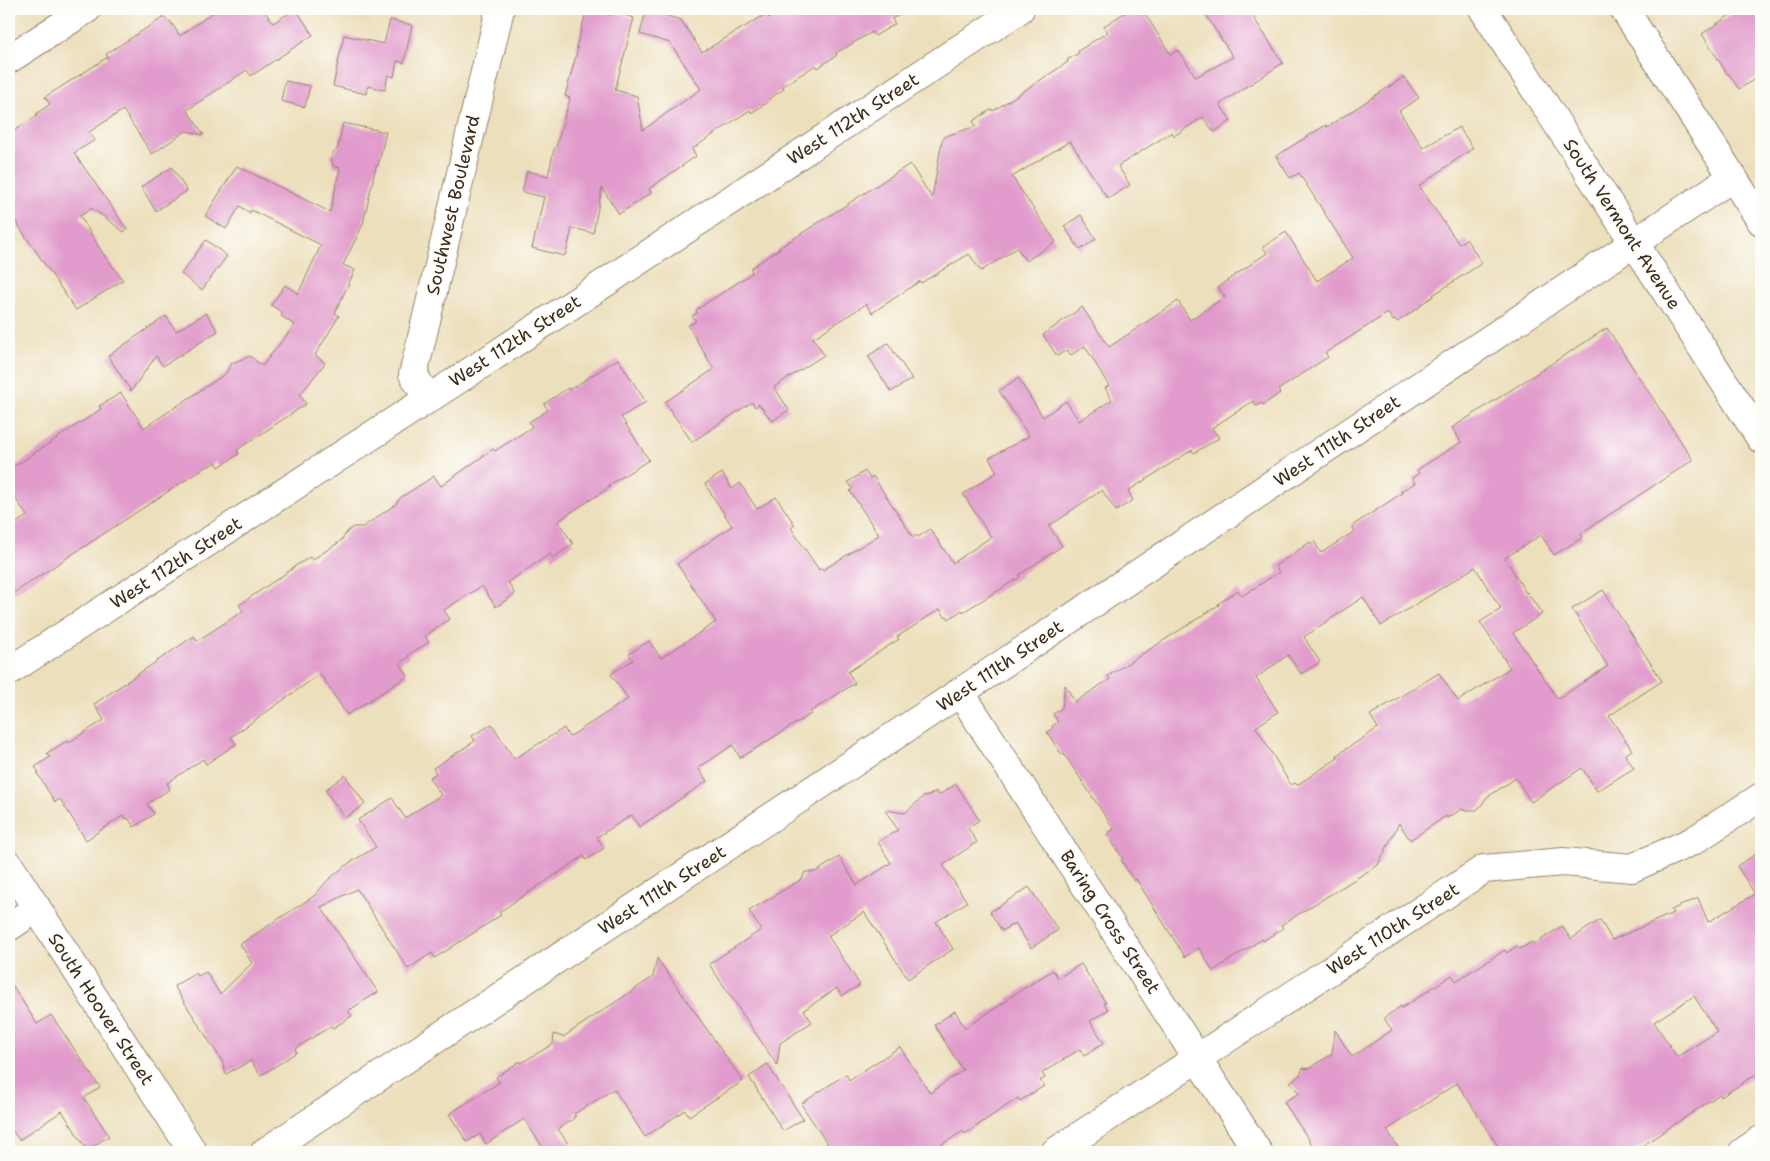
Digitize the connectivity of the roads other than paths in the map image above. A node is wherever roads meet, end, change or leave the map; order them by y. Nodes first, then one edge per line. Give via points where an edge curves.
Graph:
1 (87, 9) edge
2 (500, 9) edge
3 (1020, 9) edge
4 (1483, 9) edge
5 (1624, 9) edge
6 (9, 59) edge
7 (1733, 177) junction
8 (1761, 220) edge
9 (1634, 243) junction
10 (428, 398) junction
11 (1761, 439) edge
12 (9, 672) edge
13 (960, 692) junction
14 (1761, 797) edge
15 (9, 865) edge
16 (37, 908) junction
17 (9, 927) edge
18 (1198, 1057) junction
19 (1761, 1140) edge
20 (193, 1152) edge
21 (265, 1152) edge
22 (1055, 1152) edge
23 (1258, 1152) edge
24 (1743, 1152) edge

1 - 6 street
2 - 10 street, Southwest Boulevard via 413,374
3 - 10 street, West 112th Street
4 - 9 street, South Vermont Avenue
5 - 7 street
7 - 8 street
7 - 9 street, West 111th Street
9 - 11 street, South Vermont Avenue
9 - 13 street, West 111th Street
10 - 12 street, West 112th Street
13 - 18 street, Baring Cross Street
13 - 21 street, West 111th Street
14 - 18 street, West 110th Street via 1693,841 1632,868 1563,862 1484,869
15 - 16 street, South Hoover Street
16 - 17 street
16 - 20 street, South Hoover Street
18 - 22 street, West 110th Street
18 - 23 street, Baring Cross Street
19 - 24 street

